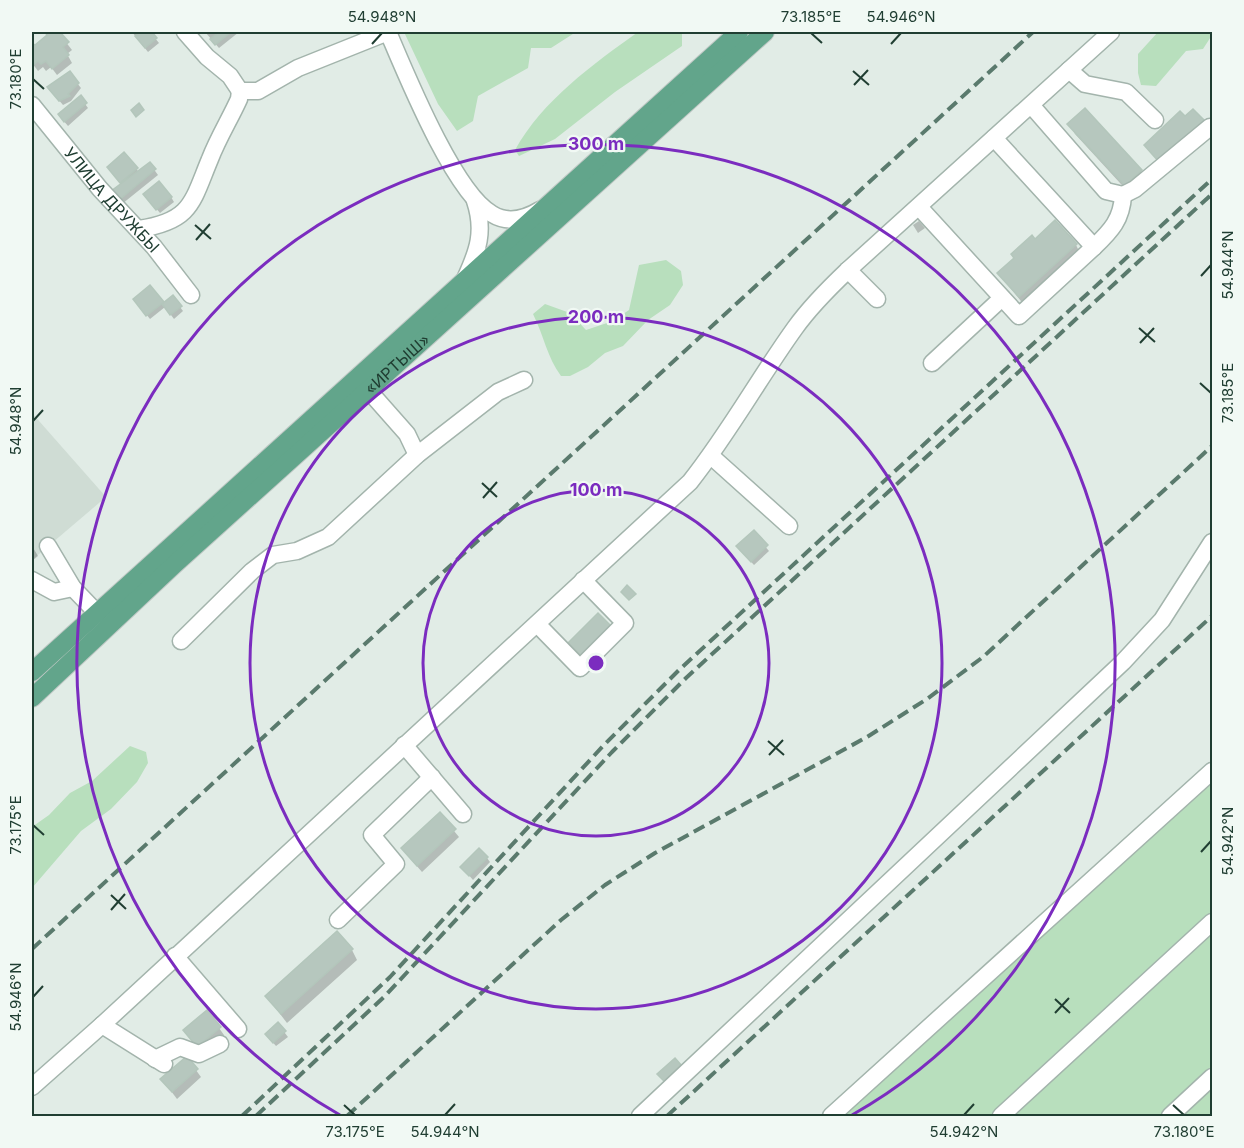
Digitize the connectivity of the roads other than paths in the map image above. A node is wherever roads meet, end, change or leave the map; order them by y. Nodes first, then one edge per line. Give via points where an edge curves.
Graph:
1 (185, 32) edge
2 (388, 32) edge
3 (739, 32) edge
4 (765, 32) edge
5 (1112, 32) edge
6 (1069, 70) junction
7 (240, 91) junction
8 (32, 105) edge
9 (1031, 105) junction
10 (1155, 120) dead end
11 (1210, 127) dead end
12 (994, 138) junction
13 (472, 195) junction
14 (1123, 195) junction
15 (546, 206) junction
16 (919, 207) junction
17 (139, 229) junction
18 (1094, 246) junction
19 (848, 270) junction
20 (465, 279) junction
21 (191, 296) dead end
22 (1002, 298) junction
23 (878, 299) dead end
24 (932, 363) dead end
25 (524, 380) dead end
26 (369, 391) junction
27 (417, 455) junction
28 (711, 456) junction
29 (789, 526) dead end
30 (1212, 542) edge
31 (48, 546) dead end
32 (32, 580) edge
33 (583, 580) junction
34 (73, 588) junction
35 (97, 613) junction
36 (537, 624) junction
37 (181, 641) dead end
38 (32, 672) edge
39 (32, 698) edge
40 (404, 745) junction
41 (1212, 771) edge
42 (432, 777) junction
43 (463, 814) dead end
44 (338, 920) dead end
45 (1212, 922) edge
46 (175, 956) junction
47 (102, 1025) junction
48 (238, 1029) dead end
49 (220, 1044) dead end
50 (1212, 1077) edge
51 (32, 1087) edge
52 (640, 1116) edge
53 (831, 1116) edge
54 (1001, 1116) edge
55 (1170, 1116) edge

1 - 7 street
2 - 7 street via 298,68 258,91
2 - 13 street via 420,106
3 - 15 main road, «ИРТЫШ»
4 - 26 main road, «ИРТЫШ»
5 - 6 street
6 - 9 street
6 - 10 street via 1085,84 1126,92
7 - 17 street via 197,196 173,220
8 - 17 street, УЛИЦА ДРУЖБЫ via 100,189
9 - 12 street
9 - 14 street via 1106,191
11 - 14 street
12 - 16 street
12 - 18 street
13 - 15 street via 485,209 503,218 524,218
13 - 20 street via 482,234
14 - 18 street via 1122,211 1111,230
15 - 20 main road, «ИРТЫШ»
16 - 19 street
16 - 22 street
17 - 21 street, УЛИЦА ДРУЖБЫ
18 - 22 street via 1019,316
19 - 23 street
19 - 28 street via 795,327
20 - 35 main road, «ИРТЫШ»
22 - 24 street
25 - 27 street via 498,392
26 - 27 street via 407,434
26 - 39 main road, «ИРТЫШ»
27 - 37 street via 328,537 297,551 273,555 252,571
28 - 29 street
28 - 33 street via 673,498
30 - 52 street via 1162,620 1123,663
31 - 34 street
32 - 34 street via 54,592
33 - 36 street
33 - 36 street via 625,623 580,668
34 - 35 street
35 - 38 main road, «ИРТЫШ»
36 - 40 street
40 - 42 street
40 - 46 street
41 - 53 street
42 - 43 street
42 - 44 street via 372,835 396,864
45 - 54 street
46 - 47 street
46 - 48 street
47 - 49 street via 160,1061 180,1047 199,1054
47 - 51 street
50 - 55 street

